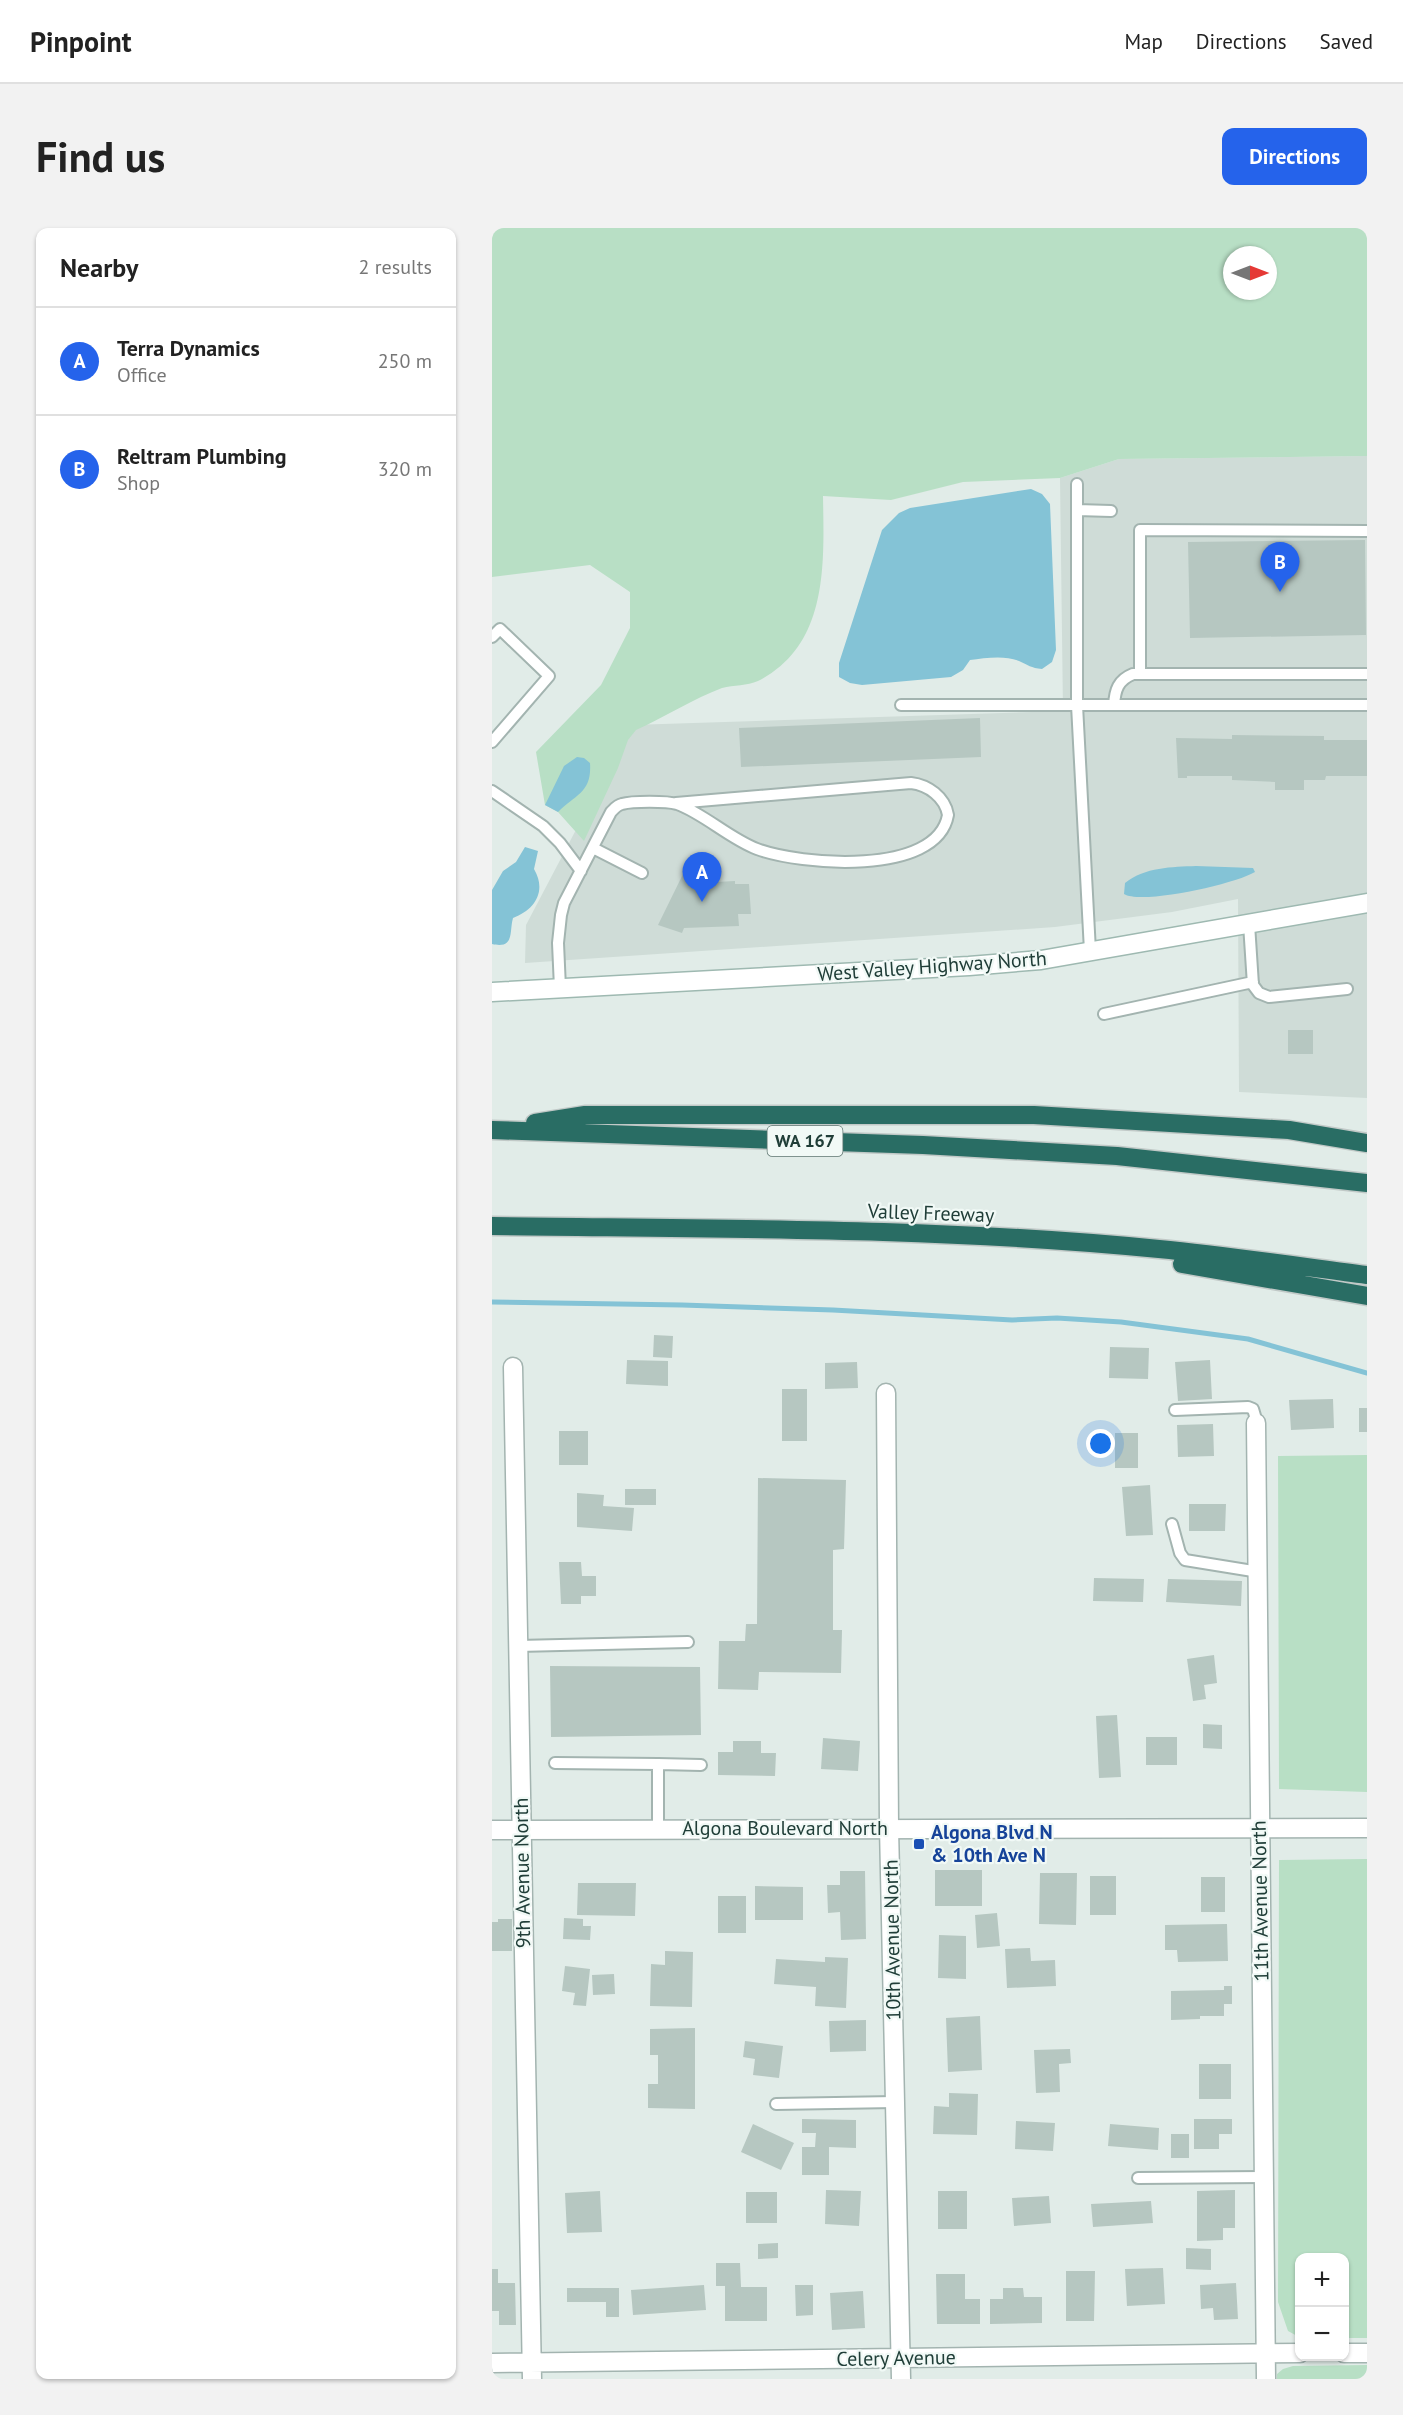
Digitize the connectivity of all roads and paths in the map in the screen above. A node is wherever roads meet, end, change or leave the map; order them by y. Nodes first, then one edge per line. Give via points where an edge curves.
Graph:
1 (1077, 484) dead end
2 (1077, 510) junction
3 (1111, 511) dead end
4 (1367, 531) edge
5 (492, 637) edge
6 (1140, 674) junction
7 (1367, 674) edge
8 (901, 705) dead end
9 (1077, 705) junction
10 (1114, 705) junction
11 (1367, 705) edge
12 (492, 742) edge
13 (492, 791) edge
14 (676, 803) junction
15 (592, 848) junction
16 (581, 871) junction
17 (642, 873) dead end
18 (1367, 903) edge
19 (1249, 924) junction
20 (1090, 951) junction
21 (1253, 982) junction
22 (560, 988) junction
23 (1347, 989) dead end
24 (492, 992) edge
25 (1104, 1014) dead end
26 (493, 1130) edge
27 (1289, 1130) junction
28 (1367, 1131) edge
29 (1367, 1143) edge
30 (1367, 1183) edge
31 (492, 1226) edge
32 (1020, 1239) junction
33 (1367, 1275) edge
34 (1367, 1296) edge
35 (513, 1367) dead end
36 (886, 1393) dead end
37 (1175, 1410) dead end
38 (1257, 1424) joint
39 (1172, 1524) dead end
40 (1259, 1572) junction
41 (688, 1642) dead end
42 (518, 1646) junction
43 (555, 1763) dead end
44 (658, 1764) junction
45 (701, 1765) dead end
46 (889, 1827) junction
47 (658, 1828) junction
48 (1259, 1828) junction
49 (1367, 1828) edge
50 (521, 1829) junction
51 (492, 1830) edge
52 (895, 2102) junction
53 (776, 2104) dead end
54 (1263, 2177) junction
55 (1138, 2178) dead end
56 (1295, 2353) edge
57 (1349, 2353) edge
58 (1367, 2353) edge
59 (1266, 2354) junction
60 (901, 2358) junction
61 (492, 2363) edge
62 (532, 2371) edge
63 (901, 2379) edge
64 (1266, 2379) edge

1 - 2 lane
2 - 3 lane
2 - 9 lane
4 - 6 lane via 1140,530
5 - 12 lane via 500,628 549,676
6 - 7 lane
6 - 10 lane via 1120,681
8 - 9 lane
9 - 10 lane
9 - 20 lane
10 - 11 lane
13 - 16 lane via 543,826
14 - 14 lane via 753,848 786,858 822,862 883,859 909,853 938,835 948,815 945,804 932,790 911,783
14 - 15 lane via 619,805 611,812
15 - 16 lane
15 - 17 lane
16 - 22 lane via 561,915
18 - 19 street, West Valley Highway North
19 - 20 street, West Valley Highway North
19 - 21 lane
20 - 22 street, West Valley Highway North via 969,966
21 - 23 lane via 1258,993 1269,997
21 - 25 lane
22 - 24 street, West Valley Highway North
26 - 27 highway via 585,1115 850,1114 1034,1115
26 - 30 highway, WA 167 via 1117,1156
27 - 28 highway
27 - 29 highway
31 - 32 highway, Valley Freeway via 782,1230
32 - 33 highway, Valley Freeway via 1160,1249
32 - 34 highway
35 - 42 street, 9th Avenue North
36 - 46 street, 10th Avenue North
37 - 38 lane via 1248,1407 1253,1409
38 - 40 street, 11th Avenue North
39 - 40 lane via 1179,1553 1185,1560
40 - 48 street, 11th Avenue North
41 - 42 lane
42 - 50 street, 9th Avenue North
43 - 44 lane
44 - 45 lane
44 - 47 lane
46 - 47 street, Algona Boulevard North
46 - 48 street, Algona Boulevard North
46 - 52 street, 10th Avenue North
47 - 50 street, Algona Boulevard North
48 - 49 street, Algona Boulevard North
48 - 54 street, 11th Avenue North
50 - 51 street, Algona Boulevard North
50 - 62 street, 9th Avenue North
52 - 53 lane
52 - 60 street, 10th Avenue North
54 - 55 lane
54 - 59 street, 11th Avenue North
56 - 59 street, Celery Avenue
57 - 58 street
59 - 60 street, Celery Avenue
59 - 64 street, 11th Avenue North
60 - 62 street, Celery Avenue
60 - 63 street, 10th Avenue North
61 - 62 street, Celery Avenue

